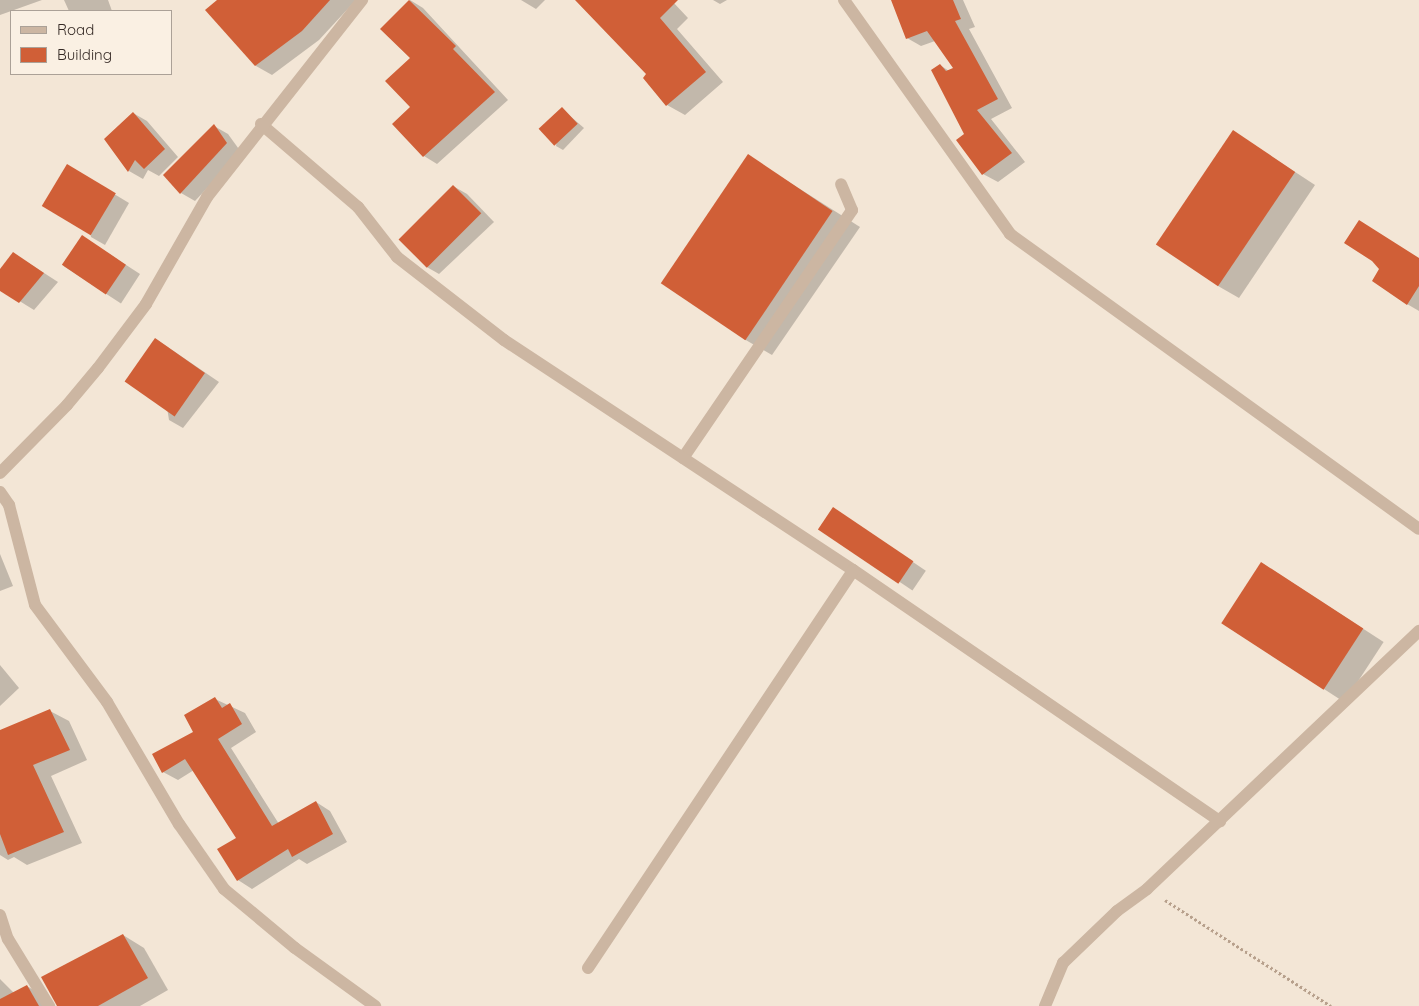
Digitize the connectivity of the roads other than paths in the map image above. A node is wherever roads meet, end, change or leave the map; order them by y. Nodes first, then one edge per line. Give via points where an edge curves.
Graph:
1 (362, 0) edge
2 (844, 0) edge
3 (262, 124) junction
4 (842, 184) dead end
5 (683, 458) junction
6 (0, 473) edge
7 (0, 492) edge
8 (1419, 529) edge
9 (853, 570) junction
10 (1419, 631) edge
11 (1220, 821) junction
12 (0, 915) edge
13 (588, 968) dead end
14 (49, 1006) edge
15 (375, 1006) edge
16 (1044, 1006) edge

1 - 3 street
2 - 8 street via 1010,234
3 - 5 street via 358,207 405,263 504,340
3 - 6 street via 207,197 146,304 98,368 67,405
4 - 5 street via 852,210
5 - 9 street
7 - 15 street via 9,505 35,604 107,702 179,824 224,888 296,948
9 - 11 street
9 - 13 street
10 - 11 street
11 - 16 street via 1147,889 1117,911 1063,964
12 - 14 street via 8,939

